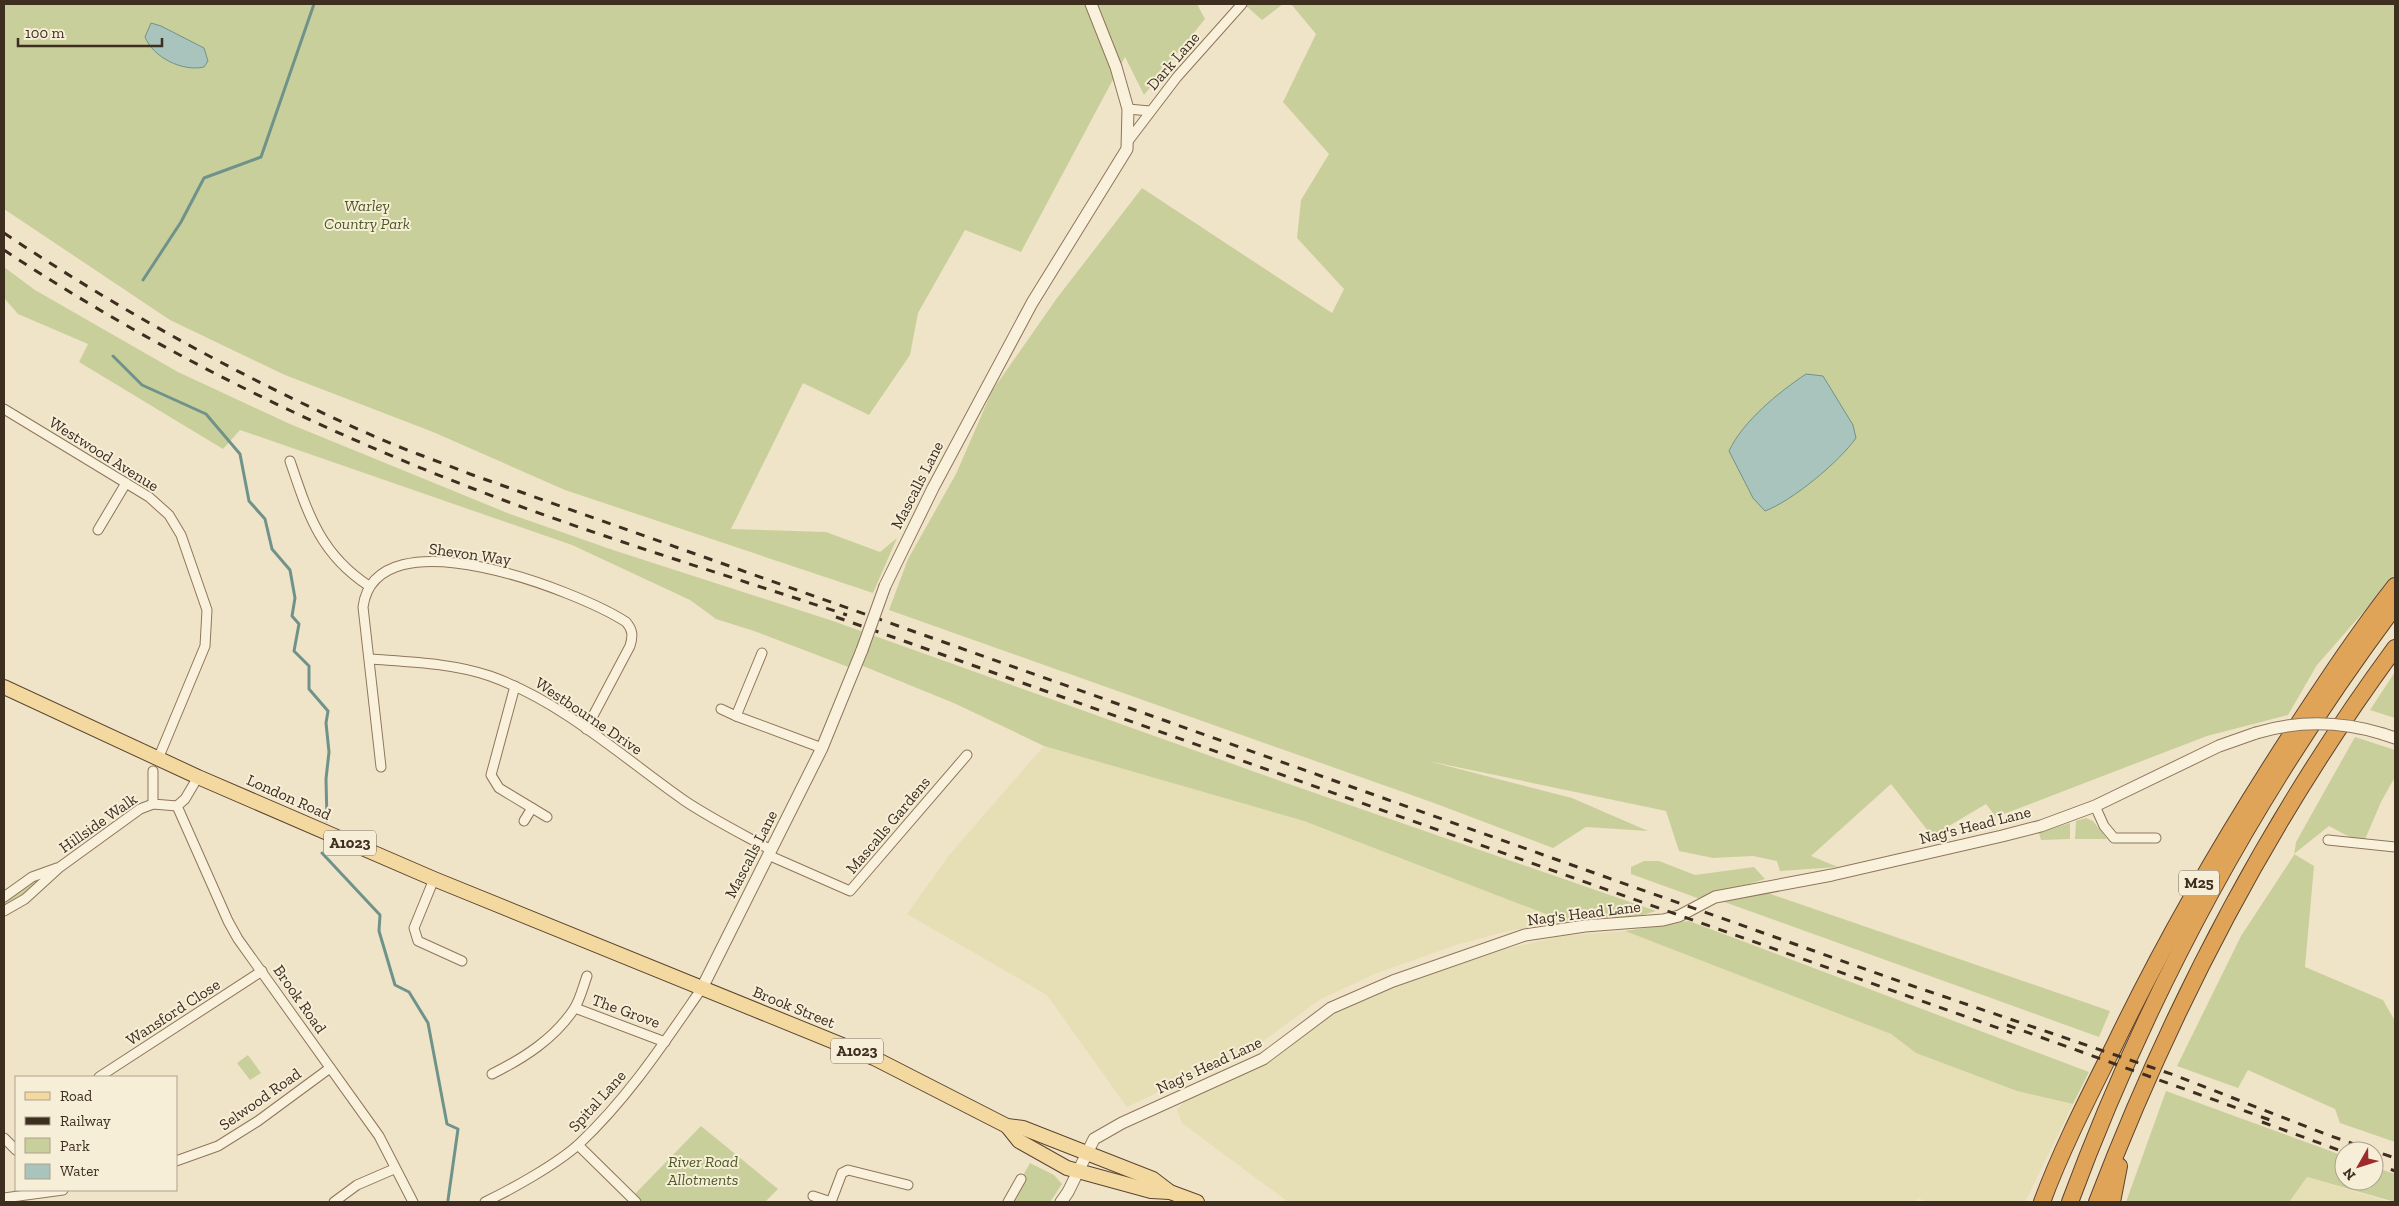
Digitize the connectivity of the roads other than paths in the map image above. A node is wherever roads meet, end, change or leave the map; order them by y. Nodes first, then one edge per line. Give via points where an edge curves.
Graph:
1 (1091, 4) edge
2 (1242, 4) edge
3 (1128, 109) junction
4 (1150, 111) junction
5 (1129, 140) junction
6 (6, 413) edge
7 (290, 461) dead end
8 (126, 483) junction
9 (98, 530) dead end
10 (369, 586) junction
11 (2395, 586) edge
12 (2395, 606) edge
13 (2395, 648) edge
14 (762, 653) dead end
15 (370, 659) junction
16 (515, 686) junction
17 (4, 687) edge
18 (721, 709) dead end
19 (736, 716) junction
20 (586, 729) junction
21 (2395, 738) edge
22 (822, 748) junction
23 (967, 755) dead end
24 (155, 765) junction
25 (381, 767) dead end
26 (198, 777) junction
27 (153, 804) junction
28 (177, 806) junction
29 (2096, 806) junction
30 (532, 808) junction
31 (547, 817) dead end
32 (524, 821) dead end
33 (2156, 838) dead end
34 (2328, 840) dead end
35 (2395, 847) edge
36 (770, 852) junction
37 (60, 868) junction
38 (434, 879) junction
39 (4, 897) edge
40 (4, 911) edge
41 (2180, 949) junction
42 (462, 962) dead end
43 (262, 971) junction
44 (587, 976) dead end
45 (702, 988) junction
46 (575, 1008) junction
47 (665, 1042) junction
48 (330, 1068) junction
49 (492, 1074) dead end
50 (101, 1076) edge
51 (1007, 1126) junction
52 (2123, 1136) junction
53 (4, 1138) edge
54 (578, 1145) junction
55 (15, 1149) edge
56 (1087, 1153) junction
57 (178, 1160) edge
58 (394, 1168) junction
59 (1079, 1171) junction
60 (1021, 1179) dead end
61 (908, 1186) dead end
62 (44, 1192) edge
63 (1170, 1192) junction
64 (813, 1196) dead end
65 (4, 1198) edge
66 (334, 1202) edge
67 (413, 1202) edge
68 (485, 1202) edge
69 (636, 1202) edge
70 (831, 1202) edge
71 (1008, 1202) edge
72 (1061, 1202) edge
73 (1197, 1202) edge
74 (2042, 1202) edge
75 (2048, 1202) edge
76 (2070, 1202) edge
77 (2097, 1202) edge
78 (2112, 1202) edge

1 - 3 street, Mascalls Lane via 1116,67
2 - 4 street, Dark Lane
3 - 4 street
3 - 5 street, Mascalls Lane
4 - 5 street, Dark Lane
5 - 22 street, Mascalls Lane, bridge via 1115,172 1027,312 933,488 885,586
6 - 8 street, Westwood Avenue
7 - 10 street via 308,514 326,547 349,572
8 - 9 street
8 - 24 street, Westwood Avenue via 159,506 176,526 207,610 205,646
10 - 15 street via 363,607
10 - 20 street, Shevon Way via 395,567 419,562 445,562 532,580 586,601 626,622 632,628 630,646
11 - 74 highway, M25 via 2270,767 2189,900 2140,992
12 - 41 highway, M25 via 2332,695 2268,795
13 - 52 highway, M25 via 2304,783 2228,914 2184,998
14 - 19 street
15 - 16 street, Westbourne Drive via 460,668
15 - 25 street
16 - 20 street, Westbourne Drive via 553,706
16 - 30 street via 490,775 500,788
17 - 24 main road, London Road / A1023
18 - 19 street
19 - 22 street
20 - 36 street, Westbourne Drive via 687,802
21 - 29 street, Nag's Head Lane, bridge via 2340,724 2319,723 2256,733 2219,746
22 - 36 street, Mascalls Lane
23 - 36 street, Mascalls Gardens via 850,891
24 - 26 main road, London Road / A1023
24 - 27 street
26 - 28 street via 185,800
26 - 38 main road, London Road / A1023
27 - 28 street
27 - 37 street, Hillside Walk via 140,809
28 - 43 street, Brook Road via 228,921
29 - 33 street via 2104,826 2114,838
29 - 56 street, Nag's Head Lane via 2002,836 1832,875 1715,897 1680,916 1525,935 1453,958 1331,1008 1263,1059 1102,1134 1094,1139
30 - 31 street
30 - 32 street
34 - 35 street
36 - 45 street, Mascalls Lane
37 - 39 street, Hillside Walk via 32,877
37 - 40 street, Hillside Walk via 25,899
38 - 42 street via 414,928 418,941
38 - 45 main road, London Road / A1023
41 - 75 highway, M25 via 2128,1034
41 - 76 highway, M25 via 2130,1056
43 - 48 street, Brook Road
43 - 50 street, Wansford Close
44 - 46 street
45 - 47 street, Spital Lane
45 - 51 main road, Brook Street / A1023 via 874,1058
46 - 47 street, The Grove
46 - 49 street via 536,1049
47 - 54 street, Spital Lane via 622,1099
48 - 57 street, Selwood Road via 218,1146
48 - 58 street, Brook Road via 379,1136
51 - 56 main road, Brook Street / A1023 via 1023,1128
51 - 59 main road, Brook Street / A1023 via 1018,1141 1067,1168
52 - 77 highway, M25
52 - 78 highway, M25
53 - 55 street
54 - 68 street, Spital Lane via 519,1185
54 - 69 street
56 - 59 street, Nag's Head Lane
56 - 63 main road, Brook Street / A1023 via 1153,1179
58 - 66 street via 357,1184
58 - 67 street, Brook Road
59 - 63 main road, Brook Street / A1023 via 1151,1191
59 - 72 street, Nag's Head Lane
60 - 71 street
61 - 70 street via 848,1170 842,1173
62 - 65 street
63 - 73 main road, Brook Street / A1023
64 - 70 street

